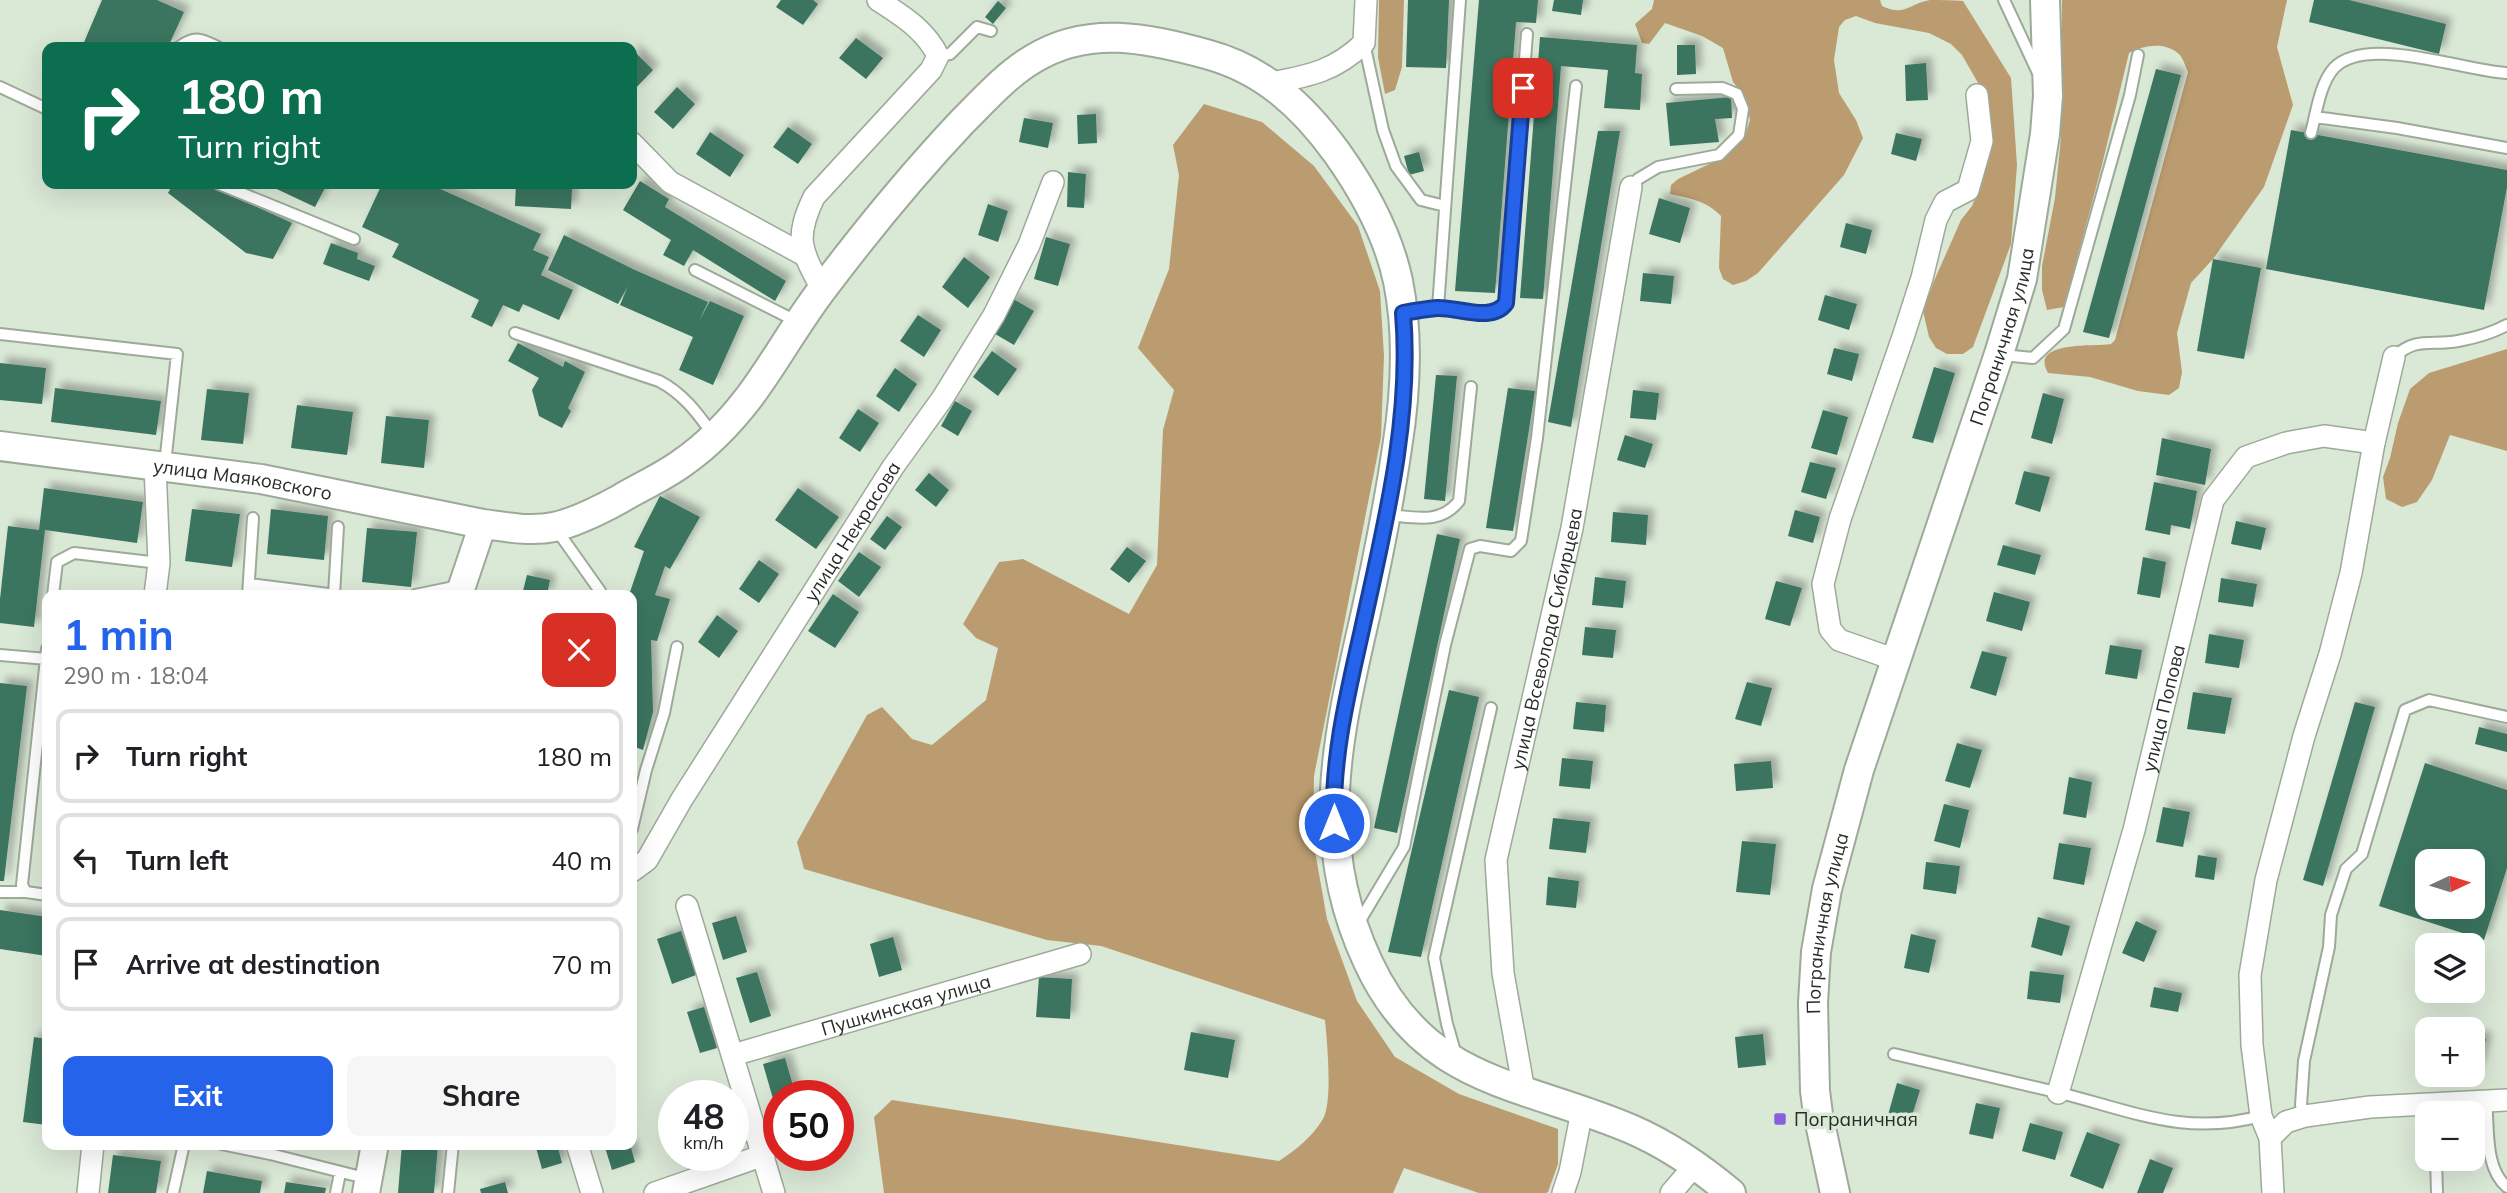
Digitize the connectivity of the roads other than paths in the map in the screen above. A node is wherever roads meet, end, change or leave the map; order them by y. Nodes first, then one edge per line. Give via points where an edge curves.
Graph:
1 (878, 0) edge
2 (1366, 0) edge
3 (1460, 0) edge
4 (2004, 0) edge
5 (2045, 0) edge
6 (991, 31) dead end
7 (1527, 34) dead end
8 (186, 42) edge
9 (207, 42) edge
10 (1364, 43) junction
11 (2138, 55) dead end
12 (938, 56) junction
13 (2507, 74) edge
14 (1270, 83) junction
15 (0, 86) edge
16 (1576, 86) dead end
17 (1676, 89) dead end
18 (1977, 95) dead end
19 (2048, 96) junction
20 (42, 107) edge
21 (2315, 117) junction
22 (2311, 134) dead end
23 (637, 148) edge
24 (2507, 148) edge
25 (1053, 182) dead end
26 (1631, 187) joint
27 (231, 189) edge
28 (1445, 206) junction
29 (354, 239) dead end
30 (804, 255) junction
31 (695, 270) dead end
32 (822, 289) junction
33 (1438, 308) junction
34 (1403, 313) junction
35 (799, 323) junction
36 (2507, 325) edge
37 (515, 332) dead end
38 (0, 334) edge
39 (1999, 354) junction
40 (2394, 357) joint
41 (1471, 387) dead end
42 (714, 436) junction
43 (2374, 443) junction
44 (0, 446) edge
45 (160, 466) junction
46 (1387, 515) junction
47 (253, 518) dead end
48 (483, 524) junction
49 (338, 527) dead end
50 (555, 527) junction
51 (159, 563) junction
52 (248, 589) edge
53 (54, 590) edge
54 (156, 590) edge
55 (335, 590) edge
56 (460, 590) edge
57 (599, 590) edge
58 (677, 647) dead end
59 (0, 655) edge
60 (42, 656) edge
61 (1896, 660) junction
62 (42, 702) edge
63 (1491, 708) dead end
64 (2507, 717) edge
65 (637, 808) edge
66 (637, 868) edge
67 (0, 891) edge
68 (26, 892) junction
69 (42, 894) edge
70 (687, 906) dead end
71 (1354, 929) junction
72 (1080, 954) dead end
73 (1894, 1054) dead end
74 (733, 1055) junction
75 (1459, 1064) junction
76 (1524, 1091) junction
77 (2059, 1093) junction
78 (2496, 1100) edge
79 (2415, 1107) edge
80 (1582, 1111) junction
81 (2261, 1116) junction
82 (2305, 1116) junction
83 (2270, 1138) junction
84 (92, 1150) edge
85 (183, 1150) edge
86 (274, 1150) edge
87 (374, 1150) edge
88 (452, 1150) edge
89 (579, 1150) edge
90 (763, 1152) edge
91 (763, 1155) edge
92 (1695, 1165) junction
93 (768, 1171) edge
94 (2436, 1171) edge
95 (340, 1173) junction
96 (367, 1186) edge
97 (2507, 1187) edge
98 (88, 1193) edge
99 (173, 1193) edge
100 (336, 1193) edge
101 (448, 1193) edge
102 (593, 1193) edge
103 (655, 1193) edge
104 (774, 1193) edge
105 (1563, 1193) edge
106 (1671, 1193) edge
107 (1731, 1193) edge
108 (1835, 1193) edge
109 (2273, 1193) edge
110 (2437, 1193) edge

1 - 12 street via 930,40
2 - 10 street
3 - 28 lane
4 - 19 lane
5 - 19 main road, Пограничная улица
6 - 12 lane via 977,27 950,54
7 - 33 lane via 1506,303 1492,314
8 - 9 lane
10 - 14 street via 1314,75
10 - 28 lane via 1383,130 1396,166 1421,200
11 - 39 lane via 2064,329 2033,358
12 - 30 street via 931,70 814,197 803,219
13 - 21 lane via 2382,52 2358,55 2335,67
14 - 32 main road, улица Маяковского via 1221,58 1143,40 1106,37 1051,47 1019,67 981,103 929,158
14 - 34 main road, улица Маяковского via 1325,136 1354,176 1387,243
15 - 20 lane
16 - 71 lane via 1537,438 1521,541 1511,551 1470,549 1445,645 1404,847
17 - 26 lane via 1722,88 1737,94 1743,109 1739,135 1719,155 1658,167
18 - 61 street via 1982,141 1968,190 1945,202 1936,220 1823,584 1830,629 1839,640
19 - 39 main road, Пограничная улица via 2024,266
21 - 22 lane
21 - 24 lane
23 - 30 street via 670,182
25 - 66 street, улица Некрасова via 994,316 892,467 647,860
26 - 76 street, улица Всеволода Сибирцева via 1572,528 1496,860 1503,973
27 - 29 lane
28 - 33 lane
30 - 32 street
31 - 35 lane
32 - 35 main road, улица Маяковского
33 - 34 lane
34 - 46 main road, улица Маяковского via 1405,382
35 - 42 main road, улица Маяковского via 748,399
36 - 40 lane via 2456,341 2421,342
37 - 42 lane via 659,381 688,401
38 - 45 lane via 177,354
39 - 61 main road, Пограничная улица
40 - 43 street
41 - 46 lane via 1459,501 1437,518
42 - 50 main road, улица Маяковского via 681,464 599,510
43 - 77 street, улица Попова via 2324,436 2246,457 2213,500 2134,830
43 - 81 street via 2351,573 2266,880 2250,975
44 - 45 main road, улица Маяковского
45 - 48 main road, улица Маяковского via 274,482
45 - 51 street
46 - 71 main road, улица Маяковского via 1336,752 1335,844
47 - 52 lane
48 - 50 main road, улица Маяковского via 514,529
48 - 56 street
49 - 55 lane
50 - 57 lane
51 - 53 lane via 74,553 57,562
51 - 54 street
58 - 65 lane
59 - 60 lane
61 - 108 main road, Пограничная улица via 1843,828 1816,952 1815,1091
62 - 68 lane via 22,885
63 - 75 lane via 1434,958
64 - 82 lane via 2429,700 2405,710 2362,855 2346,869 2331,915 2329,947 2304,1062 2301,1104
67 - 68 lane
68 - 69 lane
70 - 74 street
71 - 75 main road, улица Маяковского via 1368,963 1403,1019 1419,1037
72 - 74 street, Пушкинская улица
73 - 77 lane
74 - 90 street
75 - 76 main road, улица Маяковского
76 - 80 main road, улица Маяковского
77 - 81 lane via 2153,1120 2212,1125
78 - 97 lane via 2488,1139 2494,1166
79 - 82 street via 2370,1107
80 - 92 main road, улица Маяковского via 1627,1127
80 - 105 street
81 - 83 street
82 - 83 street via 2286,1122
83 - 109 street
84 - 98 street
85 - 99 lane
86 - 95 lane
87 - 96 street
88 - 101 lane
89 - 102 street
91 - 103 street
92 - 106 street
92 - 107 main road, улица Маяковского
93 - 104 street
94 - 110 lane
95 - 96 lane
95 - 100 lane

